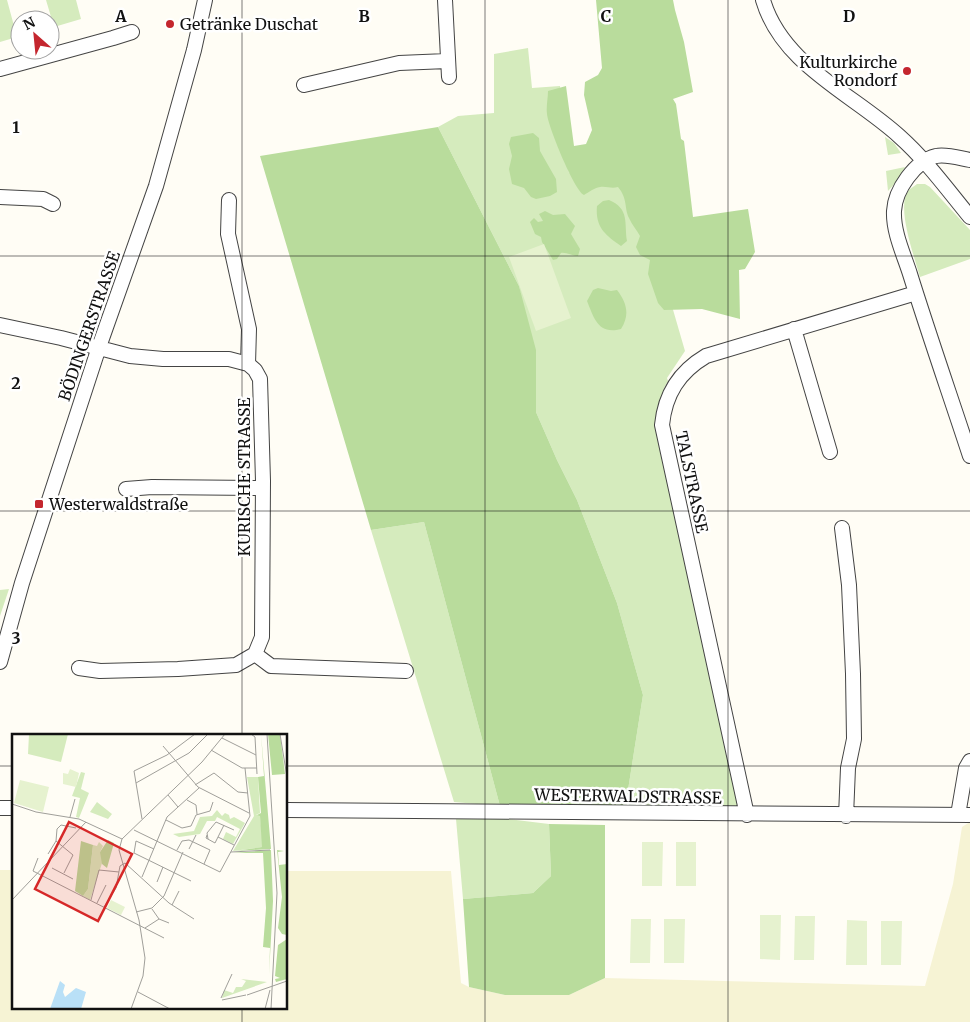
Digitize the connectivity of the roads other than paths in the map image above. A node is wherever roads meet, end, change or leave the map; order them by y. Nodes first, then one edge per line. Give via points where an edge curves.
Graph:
1 (205, 0) edge
2 (445, 0) edge
3 (764, 0) edge
4 (132, 32) dead end
5 (447, 60) junction
6 (0, 69) edge
7 (449, 77) dead end
8 (304, 86) dead end
9 (970, 160) edge
10 (924, 161) junction
11 (0, 197) edge
12 (229, 200) dead end
13 (53, 204) dead end
14 (970, 217) edge
15 (916, 293) junction
16 (0, 325) edge
17 (794, 329) junction
18 (99, 347) junction
19 (248, 364) junction
20 (830, 452) dead end
21 (970, 456) edge
22 (263, 488) junction
23 (126, 489) dead end
24 (842, 528) dead end
25 (255, 654) junction
26 (0, 662) edge
27 (79, 668) dead end
28 (406, 671) dead end
29 (970, 761) edge
30 (288, 810) edge
31 (747, 814) junction
32 (964, 815) edge
33 (846, 816) junction

1 - 18 street, BÖDINGERSTRASSE via 156,186
2 - 5 street
3 - 10 street via 779,34 809,67 884,122
4 - 6 street
5 - 7 street
5 - 8 street via 399,63
9 - 10 street via 936,156
10 - 14 street
10 - 15 street via 897,196 894,212
11 - 13 street via 43,199
12 - 19 street via 228,234 249,329
15 - 17 street, TALSTRASSE
15 - 21 street
16 - 18 street
17 - 20 street
17 - 31 street, TALSTRASSE via 706,356 691,364 673,388 663,414 662,425
18 - 19 street via 130,356 229,359
18 - 26 street, BÖDINGERSTRASSE
19 - 22 street, KURISCHE STRASSE via 260,379
22 - 23 street
22 - 25 street, KURISCHE STRASSE via 262,637
24 - 33 street via 849,585 854,739 848,768
25 - 27 street via 236,665 100,671
25 - 28 street via 271,666
29 - 32 street via 966,768
30 - 31 street, WESTERWALDSTRASSE
31 - 33 street, WESTERWALDSTRASSE
32 - 33 street, WESTERWALDSTRASSE

